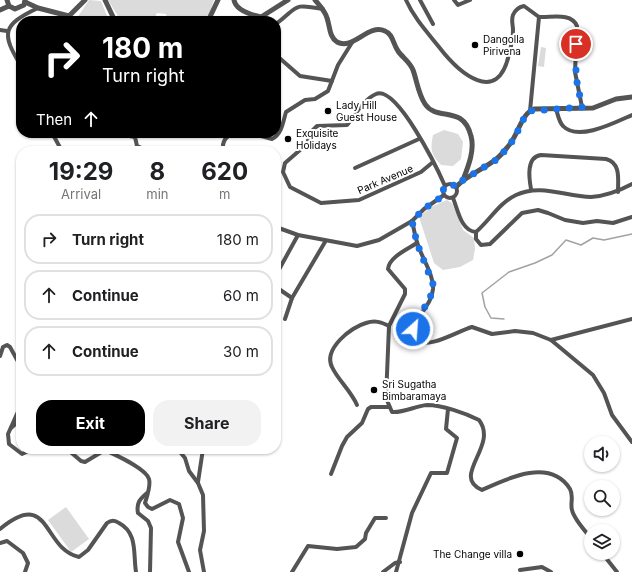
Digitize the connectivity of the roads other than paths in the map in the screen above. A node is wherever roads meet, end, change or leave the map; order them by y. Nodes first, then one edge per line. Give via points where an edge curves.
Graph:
1 (7, 0) edge
2 (84, 0) edge
3 (105, 0) edge
4 (218, 0) edge
5 (234, 0) edge
6 (288, 0) edge
7 (316, 0) edge
8 (406, 0) edge
9 (420, 0) edge
10 (454, 0) edge
11 (470, 0) edge
12 (25, 1) edge
13 (9, 6) junction
14 (38, 8) junction
15 (0, 10) edge
16 (323, 10) junction
17 (23, 16) edge
18 (113, 16) edge
19 (210, 16) edge
20 (252, 16) edge
21 (264, 16) edge
22 (539, 17) junction
23 (16, 19) edge
24 (281, 20) edge
25 (433, 24) dead end
26 (0, 30) edge
27 (8, 31) junction
28 (354, 41) junction
29 (16, 58) edge
30 (281, 59) edge
31 (332, 82) junction
32 (632, 97) edge
33 (582, 107) junction
34 (556, 109) junction
35 (530, 111) junction
36 (632, 115) edge
37 (281, 129) edge
38 (419, 139) junction
39 (433, 162) junction
40 (356, 168) dead end
41 (463, 180) junction
42 (632, 184) edge
43 (446, 186) junction
44 (456, 187) junction
45 (531, 189) junction
46 (618, 192) junction
47 (444, 195) junction
48 (453, 198) junction
49 (632, 218) edge
50 (412, 221) junction
51 (281, 229) edge
52 (476, 232) junction
53 (298, 235) junction
54 (325, 242) junction
55 (417, 243) junction
56 (281, 266) edge
57 (281, 290) edge
58 (292, 298) junction
59 (285, 319) dead end
60 (632, 319) edge
61 (390, 326) junction
62 (551, 340) junction
63 (0, 356) edge
64 (16, 358) edge
65 (357, 405) dead end
66 (389, 407) junction
67 (448, 410) junction
68 (16, 416) edge
69 (16, 424) edge
70 (11, 428) junction
71 (632, 442) edge
72 (16, 449) edge
73 (73, 454) edge
74 (96, 454) edge
75 (117, 454) edge
76 (182, 454) edge
77 (202, 454) edge
78 (331, 474) dead end
79 (198, 483) junction
80 (148, 492) junction
81 (386, 518) dead end
82 (584, 528) edge
83 (0, 529) edge
84 (0, 543) edge
85 (608, 560) edge
86 (400, 562) junction
87 (520, 570) dead end
88 (136, 571) edge
89 (25, 572) edge
90 (150, 572) edge
91 (189, 572) edge
92 (204, 572) edge
93 (292, 572) edge
94 (383, 572) edge
95 (396, 572) edge
96 (551, 572) edge
97 (617, 572) edge

1 - 13 street
2 - 14 street via 69,16
3 - 18 street
4 - 19 street
5 - 20 street via 236,6
6 - 21 street
7 - 16 street
8 - 22 street via 418,22 450,62 474,80 483,82 495,81 508,61 514,13 520,6 524,6
9 - 25 street
10 - 11 street via 458,5
12 - 13 street via 18,8
12 - 14 street
13 - 15 street
14 - 17 street
16 - 24 street via 304,5 294,8
16 - 28 street via 332,38 339,43
22 - 33 street via 569,18 575,23 575,72
22 - 35 street
23 - 27 street
26 - 27 street
27 - 29 street via 11,50
28 - 31 street via 338,65
28 - 41 street via 363,34 375,30 383,30 390,34 397,50 412,68 425,105 439,113 455,114 466,123 473,144
30 - 31 street via 300,76
31 - 37 street via 328,91 315,99 305,100 286,112
32 - 33 street via 616,99 593,108
33 - 34 street
34 - 35 street
34 - 36 street via 563,126 574,132 593,131
35 - 41 street via 502,154
38 - 39 street, Park Avenue
38 - 39 street, Park Avenue via 406,114 388,96 376,94 347,125 317,126 310,133 307,144 285,163 283,172 290,187 321,203 359,200 421,172
38 - 40 street
39 - 43 street
41 - 44 street
42 - 46 street
43 - 44 street via 452,184
43 - 47 street via 443,190
44 - 48 street via 458,193
45 - 46 street via 591,197
45 - 46 street via 530,166 537,156 541,155 612,160 618,173
45 - 52 street via 505,202
47 - 48 street
47 - 50 street
48 - 52 street via 464,226
49 - 52 street via 613,223 583,223 565,220 538,210 522,213 490,244 481,245 476,239
50 - 54 street via 379,240 357,246
50 - 55 street
51 - 53 street
53 - 54 street
53 - 56 street
54 - 58 street
55 - 61 street via 388,265 395,280 405,289
55 - 62 street via 433,284 430,299 416,320 413,329 414,340 430,342 472,327 492,334 515,331 533,333
57 - 58 street
58 - 59 street
60 - 62 street
61 - 65 street via 373,321 354,328 340,339 331,354 331,366
61 - 66 street via 386,398
62 - 71 street via 593,376 604,394 612,415
63 - 64 street via 3,347 7,345
66 - 67 street via 392,412 427,405
66 - 78 street via 368,409 362,423 347,437
67 - 82 street via 466,414 481,423 484,432 482,447 470,476 476,488 482,490 521,475 540,471 550,474 570,489 573,499 572,512
67 - 86 street via 446,429 457,438 450,465 447,473 431,474 426,483 412,513
68 - 70 street
69 - 70 street
70 - 72 street via 8,434 9,444
73 - 74 street via 85,462
75 - 80 street via 147,475 150,480
76 - 79 street
77 - 79 street
79 - 92 street via 204,503 204,531 200,550
80 - 90 street via 136,505 138,513 148,521 151,528
80 - 91 street via 145,503 152,509 170,500 179,504 183,518 178,542
81 - 93 street via 375,518 365,539 356,547 337,549 308,546
83 - 88 street via 13,518 31,514 41,518 53,537 71,555 80,557 107,523 117,521 132,535
84 - 89 street via 6,541 22,553 28,563
85 - 97 street
86 - 94 street
86 - 95 street
87 - 96 street via 542,567

